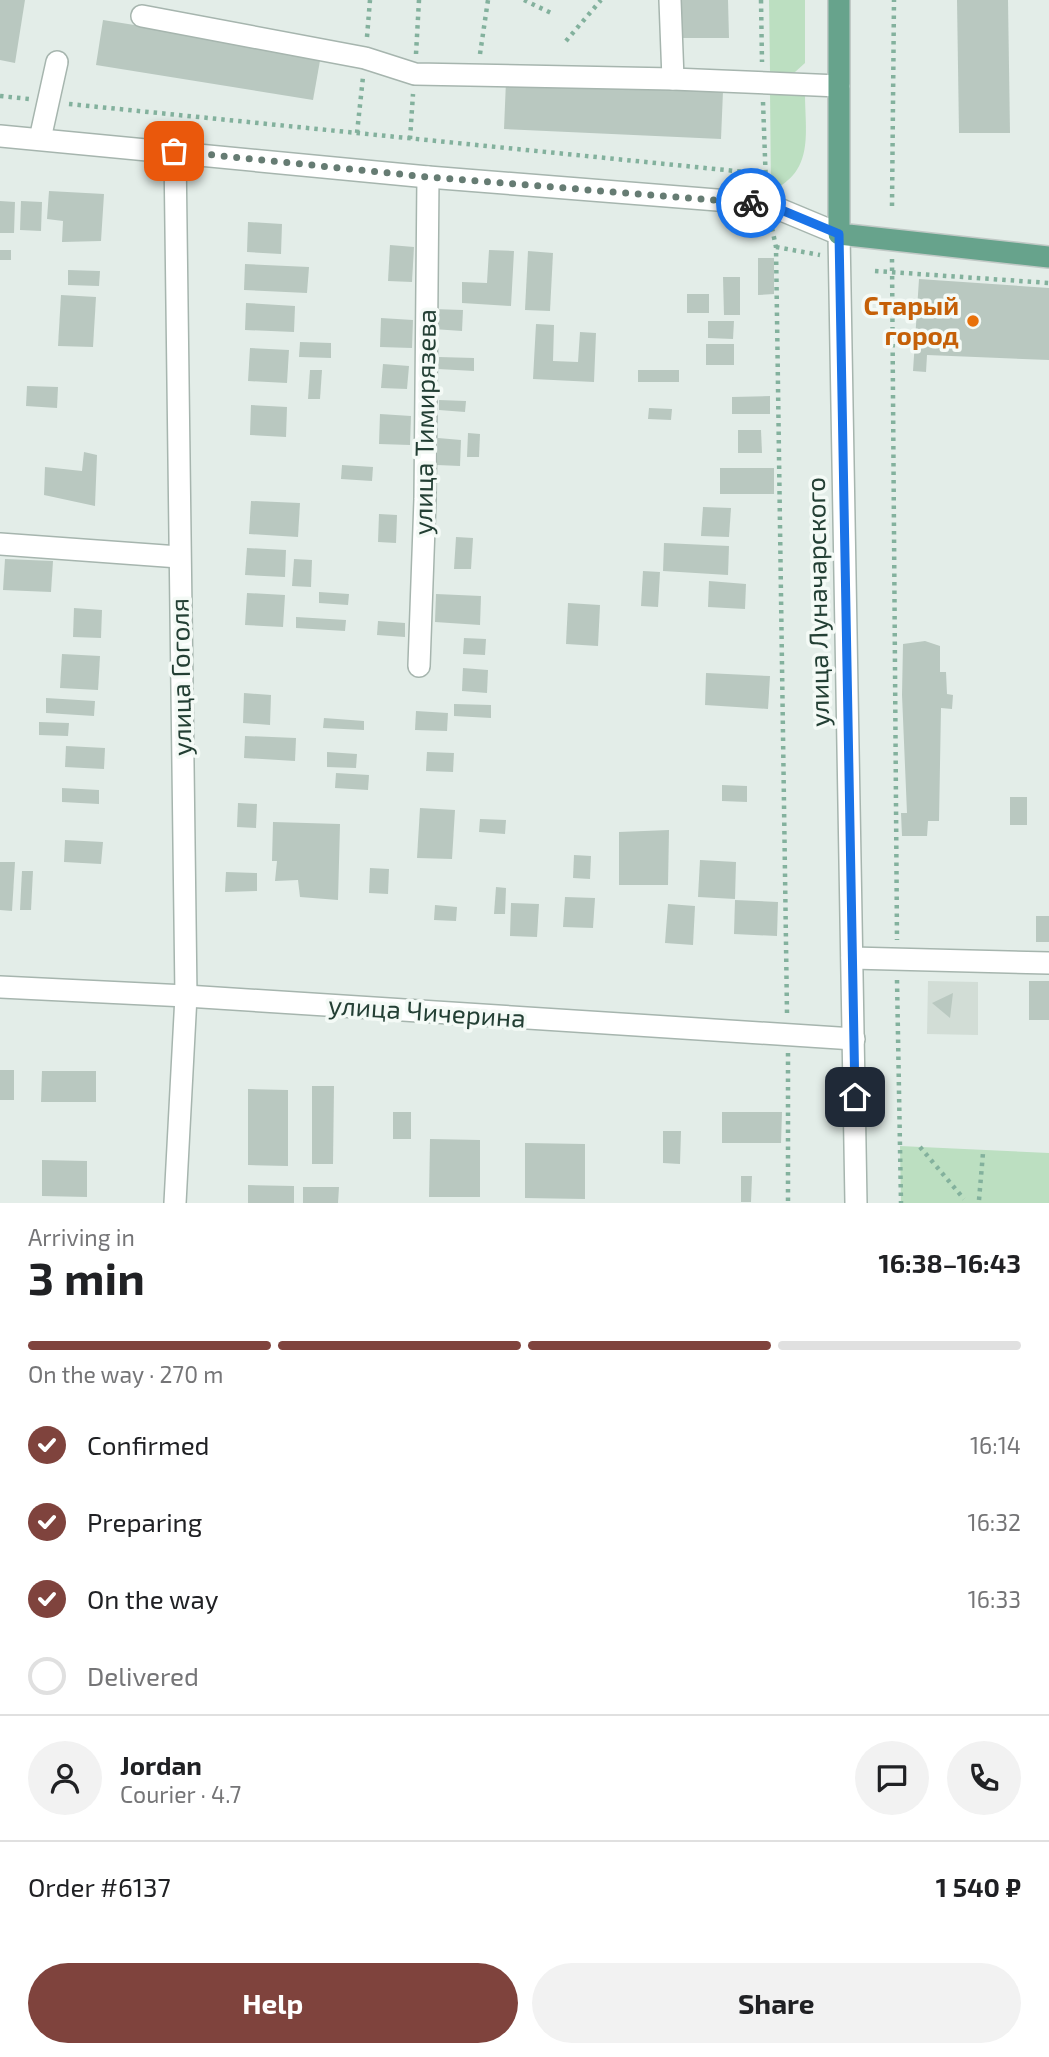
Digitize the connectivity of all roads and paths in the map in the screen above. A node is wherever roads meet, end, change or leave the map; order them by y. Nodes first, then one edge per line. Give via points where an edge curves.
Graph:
1 (419, 0) edge
2 (524, 0) edge
3 (601, 0) edge
4 (670, 0) edge
5 (761, 0) edge
6 (839, 0) edge
7 (894, 0) edge
8 (551, 13) dead end
9 (142, 16) dead end
10 (566, 41) dead end
11 (57, 62) dead end
12 (415, 62) dead end
13 (673, 79) junction
14 (763, 83) junction
15 (839, 86) junction
16 (0, 96) edge
17 (48, 101) junction
18 (0, 136) edge
19 (40, 139) junction
20 (174, 151) junction
21 (765, 174) junction
22 (428, 177) junction
23 (767, 204) junction
24 (892, 206) dead end
25 (839, 234) junction
26 (776, 247) junction
27 (821, 255) dead end
28 (892, 255) dead end
29 (1049, 257) edge
30 (875, 271) dead end
31 (893, 271) junction
32 (1049, 283) edge
33 (0, 544) edge
34 (178, 557) junction
35 (419, 666) dead end
36 (852, 958) junction
37 (897, 959) junction
38 (1049, 963) edge
39 (0, 987) edge
40 (186, 996) junction
41 (788, 1035) junction
42 (854, 1039) junction
43 (920, 1147) dead end
44 (983, 1153) dead end
45 (964, 1199) dead end
46 (979, 1200) dead end
47 (175, 1203) edge
48 (788, 1203) edge
49 (856, 1203) edge
50 (901, 1203) edge

1 - 12 path
2 - 8 path
3 - 10 path
4 - 13 street
5 - 14 path
6 - 15 main road, улица Луначарского
7 - 24 path
9 - 13 street via 365,58 415,74
11 - 17 street
13 - 14 street
14 - 15 street
14 - 21 path
15 - 25 main road, улица Луначарского
16 - 17 path
17 - 19 street
17 - 21 path
18 - 19 street
19 - 20 street
20 - 22 street
20 - 34 street, улица Гоголя
21 - 23 path
22 - 23 street
22 - 35 street, улица Тимирязева
23 - 25 street
23 - 26 path
25 - 29 main road
25 - 36 street, улица Луначарского
26 - 27 path
26 - 41 path
28 - 31 path
30 - 31 path
31 - 32 path
31 - 37 path
33 - 34 street
34 - 40 street, улица Гоголя
36 - 37 street
36 - 42 street, улица Луначарского
37 - 38 street
37 - 50 path
39 - 40 street, улица Чичерина
40 - 41 street, улица Чичерина
40 - 47 street, улица Гоголя
41 - 42 street, улица Чичерина
41 - 48 path
42 - 49 street, улица Луначарского
43 - 45 path
44 - 46 path

